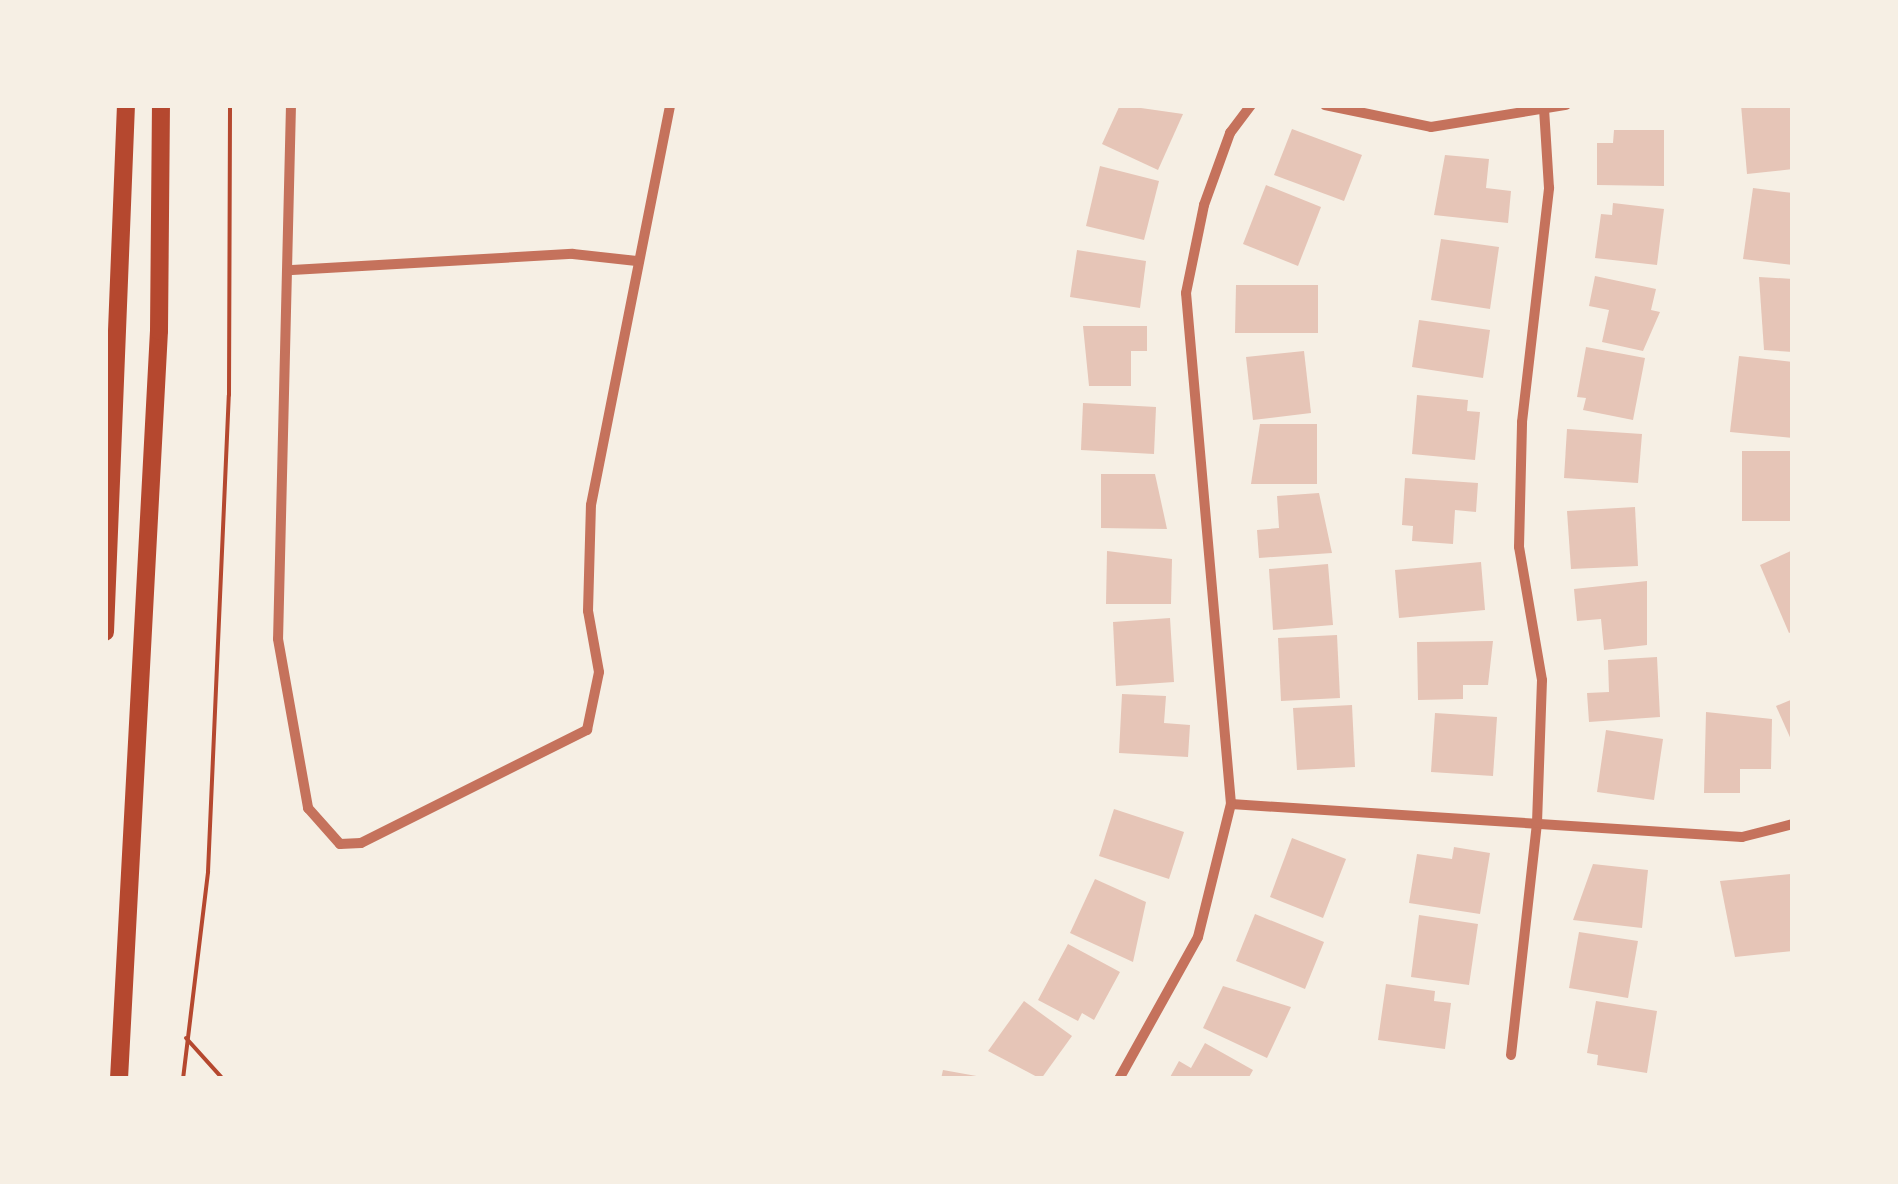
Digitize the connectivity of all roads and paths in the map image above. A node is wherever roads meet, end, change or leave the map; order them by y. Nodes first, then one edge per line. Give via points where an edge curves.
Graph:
1 (126, 105) edge
2 (161, 105) edge
3 (230, 105) edge
4 (291, 105) edge
5 (670, 105) edge
6 (1251, 105) edge
7 (1325, 105) edge
8 (1566, 105) edge
9 (1544, 108) junction
10 (638, 262) junction
11 (292, 270) junction
12 (105, 632) edge
13 (1231, 804) junction
14 (1537, 823) junction
15 (1793, 824) edge
16 (186, 1038) junction
17 (1511, 1055) dead end
18 (119, 1079) edge
19 (183, 1079) edge
20 (223, 1079) edge
21 (1119, 1079) edge

1 - 12 main road
2 - 18 main road via 159,330
3 - 16 path via 229,395 209,852
4 - 11 street
5 - 10 street
6 - 13 street via 1230,132 1204,204 1186,293
7 - 9 street via 1430,127
8 - 9 street
9 - 14 street via 1549,188 1522,422 1519,547 1542,680
10 - 11 street via 573,254
10 - 11 street via 591,505 588,611 599,672 587,730 360,843 323,834 308,808 278,639
13 - 14 street
13 - 21 street via 1198,937
14 - 15 street via 1742,837
14 - 17 street
16 - 19 path
16 - 20 path

